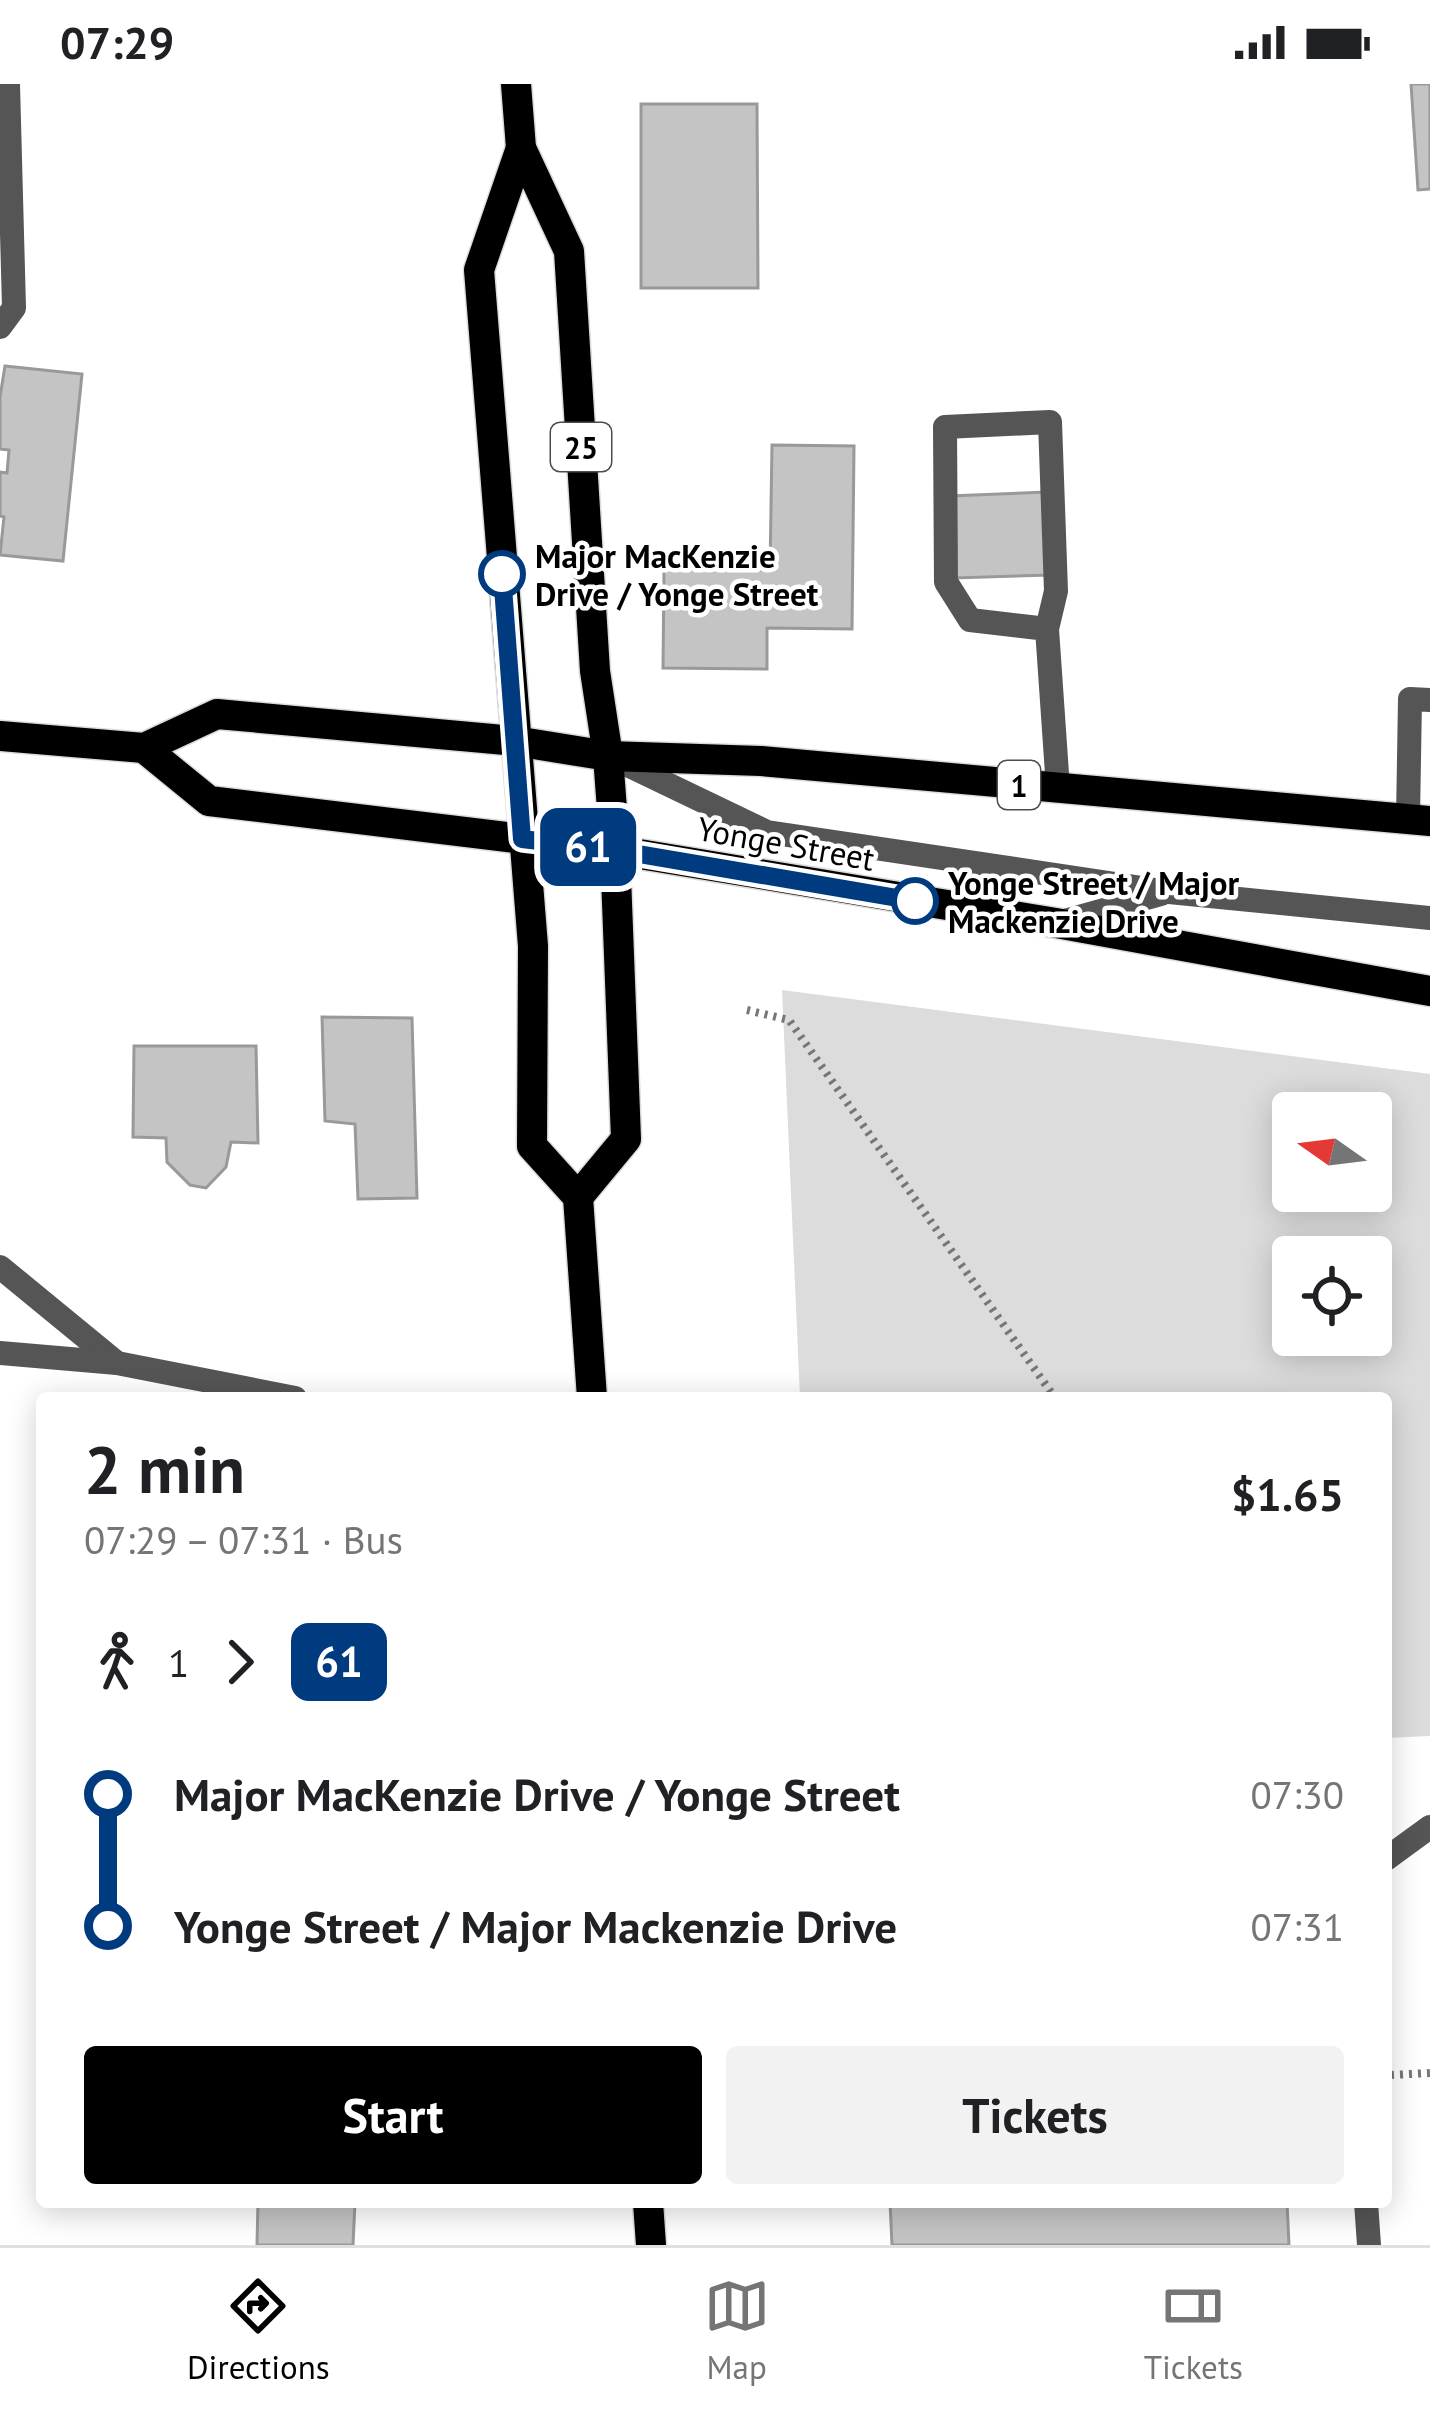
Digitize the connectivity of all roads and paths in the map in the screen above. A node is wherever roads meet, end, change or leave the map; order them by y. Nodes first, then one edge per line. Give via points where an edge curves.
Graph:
1 (8, 84) edge
2 (516, 84) edge
3 (521, 148) junction
4 (0, 327) edge
5 (1047, 629) junction
6 (1430, 700) edge
7 (0, 736) edge
8 (515, 741) junction
9 (144, 748) junction
10 (608, 756) junction
11 (1058, 788) junction
12 (1419, 820) edge
13 (522, 839) junction
14 (615, 850) junction
15 (1169, 892) junction
16 (1430, 918) edge
17 (1056, 923) junction
18 (1430, 991) edge
19 (747, 1010) dead end
20 (578, 1197) junction
21 (0, 1267) edge
22 (0, 1353) edge
23 (117, 1364) junction
24 (264, 1392) edge
25 (592, 1392) edge
26 (1051, 1392) edge
27 (1430, 1827) edge
28 (1392, 1855) edge
29 (1430, 2073) edge
30 (1392, 2075) edge
31 (648, 2208) edge
32 (1366, 2208) edge
33 (651, 2245) edge
34 (1369, 2245) edge

1 - 4 lane via 14,308
2 - 3 main road, 25
3 - 8 main road, 25 via 479,270
3 - 10 main road, 25 via 569,251 595,671
5 - 5 lane via 970,620 946,582 945,427 1050,422 1056,592
5 - 11 lane
6 - 12 lane via 1410,699
7 - 9 main road, Yonge Street
8 - 9 main road, Yonge Street via 217,715
8 - 10 main road, Yonge Street / 1
8 - 13 main road, 25
9 - 13 main road, Yonge Street via 208,801
10 - 11 main road, Yonge Street / 1
10 - 14 main road, 25
10 - 15 lane via 767,832
11 - 12 main road, Yonge Street / 1
13 - 14 main road, Yonge Street
13 - 20 main road, 25 via 533,946 532,1146
14 - 17 main road, Yonge Street
14 - 20 main road, 25 via 626,1139
15 - 16 lane
15 - 17 lane
17 - 18 main road, Yonge Street
19 - 26 path via 789,1020
20 - 25 main road
21 - 23 lane
22 - 23 lane
23 - 24 lane
27 - 28 lane
29 - 30 path
31 - 33 main road
32 - 34 lane

